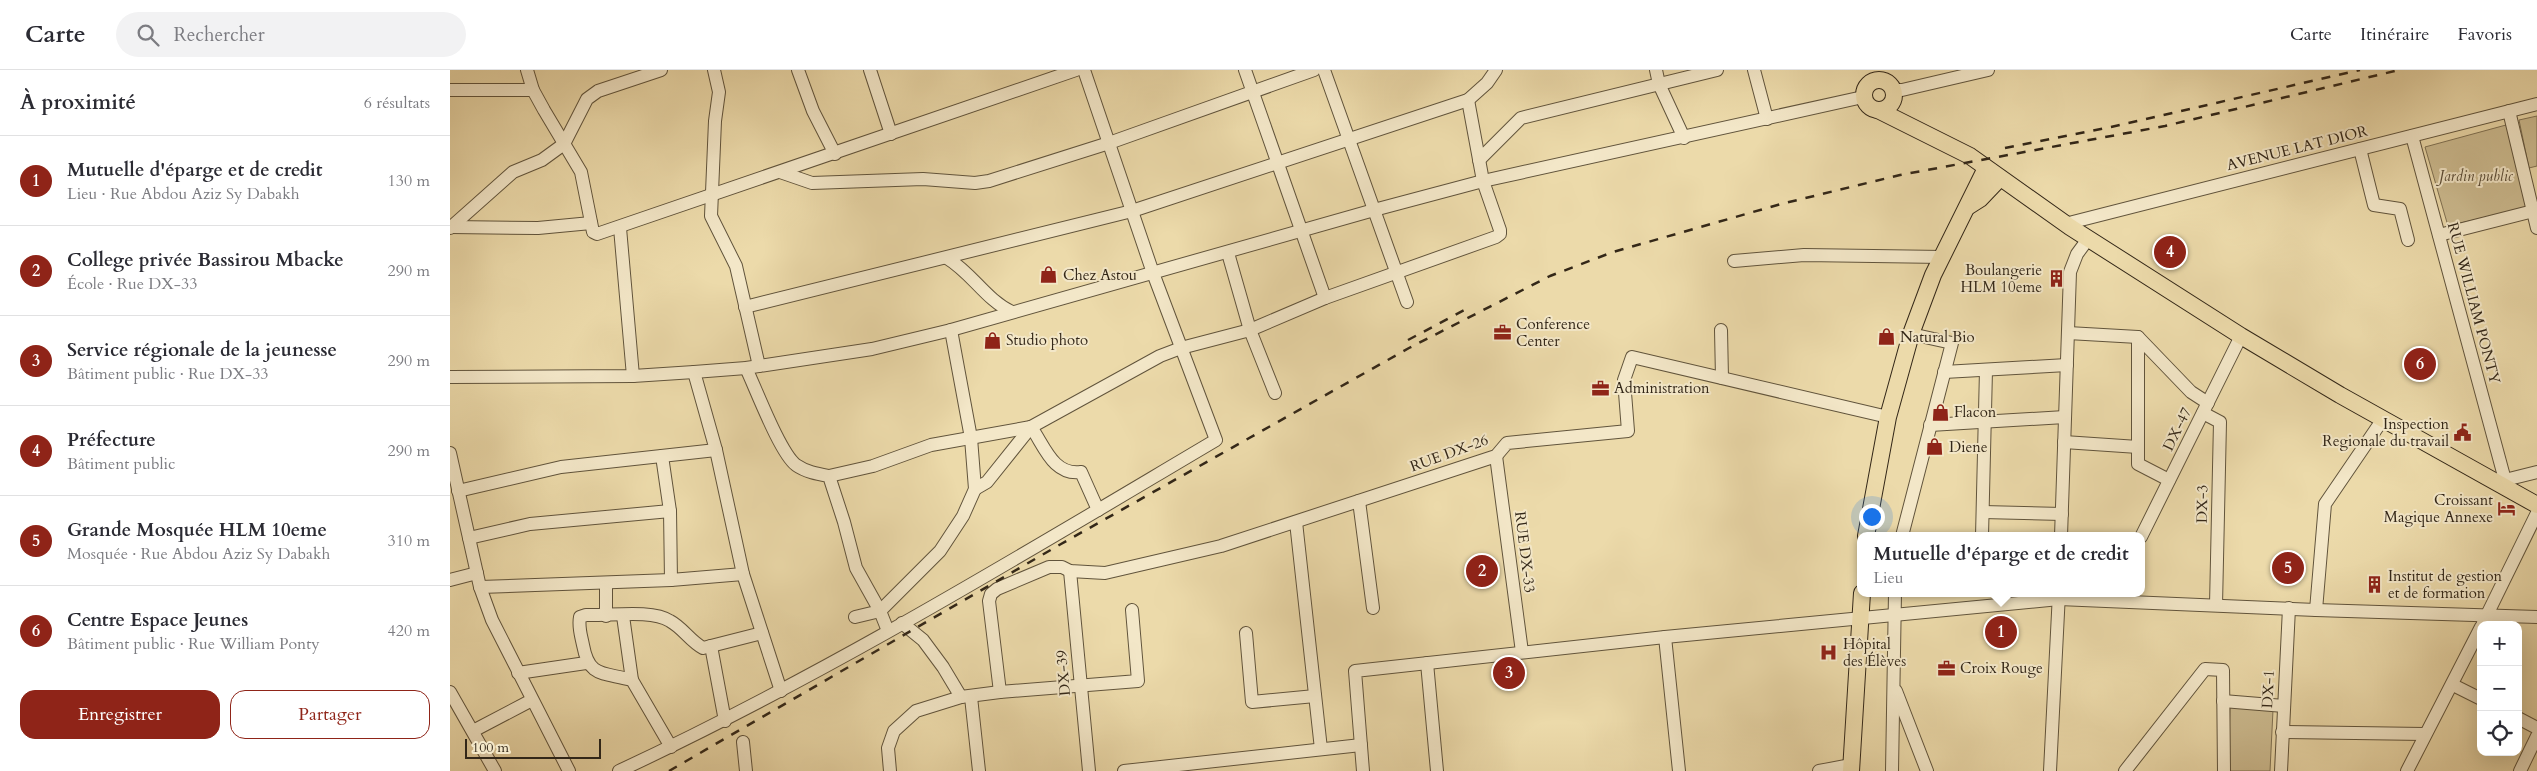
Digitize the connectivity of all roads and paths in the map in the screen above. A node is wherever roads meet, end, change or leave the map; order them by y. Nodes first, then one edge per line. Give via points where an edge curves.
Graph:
1 (527, 70) edge
2 (661, 70) edge
3 (714, 70) edge
4 (798, 70) edge
5 (870, 70) edge
6 (1076, 70) edge
7 (1084, 70) edge
8 (1246, 70) edge
9 (1314, 70) edge
10 (1324, 70) edge
11 (1496, 70) edge
12 (1656, 70) edge
13 (1717, 70) edge
14 (1754, 70) edge
15 (1861, 70) edge
16 (1988, 70) edge
17 (643, 73) edge
18 (1659, 84) junction
19 (1890, 86) edge
20 (450, 90) edge
21 (533, 90) junction
22 (1253, 92) junction
23 (1864, 93) junction
24 (1468, 100) junction
25 (2537, 104) edge
26 (1878, 110) junction
27 (2509, 111) junction
28 (1767, 119) junction
29 (1918, 128) junction
30 (891, 134) junction
31 (2412, 136) junction
32 (1349, 138) junction
33 (1684, 138) junction
34 (1109, 143) junction
35 (564, 144) junction
36 (2360, 149) junction
37 (835, 154) junction
38 (1479, 160) junction
39 (1278, 163) junction
40 (1986, 168) junction
41 (780, 172) junction
42 (2000, 178) junction
43 (1483, 181) junction
44 (710, 197) junction
45 (1969, 206) junction
46 (1374, 210) junction
47 (1132, 211) junction
48 (2535, 211) edge
49 (592, 223) junction
50 (2065, 224) junction
51 (450, 228) edge
52 (620, 228) junction
53 (2537, 228) edge
54 (1302, 231) junction
55 (2439, 235) junction
56 (2088, 239) junction
57 (2408, 240) dead end
58 (1228, 253) junction
59 (1943, 257) junction
60 (947, 258) junction
61 (1734, 261) dead end
62 (1153, 273) junction
63 (1397, 274) junction
64 (1325, 298) junction
65 (1407, 302) dead end
66 (745, 307) junction
67 (1012, 312) junction
68 (951, 330) junction
69 (1250, 330) junction
70 (1721, 330) dead end
71 (2068, 333) junction
72 (1911, 334) junction
73 (2241, 336) junction
74 (2138, 337) junction
75 (1181, 348) junction
76 (2067, 365) junction
77 (753, 367) junction
78 (1986, 370) junction
79 (694, 372) junction
80 (1944, 372) junction
81 (633, 376) junction
82 (450, 377) edge
83 (1722, 378) junction
84 (1275, 392) dead end
85 (2205, 408) junction
86 (2066, 416) junction
87 (1888, 417) junction
88 (2383, 419) junction
89 (1984, 422) junction
90 (1930, 425) junction
91 (1031, 427) junction
92 (971, 438) junction
93 (2064, 442) junction
94 (2138, 447) junction
95 (716, 450) junction
96 (450, 453) edge
97 (662, 456) junction
98 (1496, 456) junction
99 (2537, 472) edge
100 (829, 476) junction
101 (2170, 480) junction
102 (2504, 482) junction
103 (975, 489) junction
104 (456, 499) edge
105 (1359, 501) junction
106 (2537, 505) edge
107 (1098, 510) junction
108 (670, 511) junction
109 (1982, 512) junction
110 (2537, 512) edge
111 (2062, 514) junction
112 (1296, 522) junction
113 (1867, 532) edge
114 (1903, 532) edge
115 (1982, 532) edge
116 (2061, 532) edge
117 (2144, 532) edge
118 (469, 538) junction
119 (1070, 571) junction
120 (477, 573) junction
121 (743, 574) junction
122 (450, 580) edge
123 (671, 580) junction
124 (606, 583) junction
125 (480, 587) junction
126 (969, 587) junction
127 (991, 594) junction
128 (1862, 597) edge
129 (1895, 597) edge
130 (2040, 597) edge
131 (2059, 597) edge
132 (2096, 597) edge
133 (1981, 600) edge
134 (2216, 605) junction
135 (1373, 608) dead end
136 (2289, 608) junction
137 (880, 610) junction
138 (1132, 610) dead end
139 (2316, 610) junction
140 (1894, 614) junction
141 (606, 616) junction
142 (623, 616) junction
143 (1860, 617) junction
144 (2537, 617) edge
145 (855, 618) dead end
146 (2484, 621) edge
147 (2501, 621) edge
148 (2477, 623) edge
149 (902, 624) junction
150 (888, 632) junction
151 (762, 633) junction
152 (1246, 633) dead end
153 (2477, 635) edge
154 (1666, 636) junction
155 (711, 646) junction
156 (1522, 652) junction
157 (586, 663) junction
158 (1427, 663) junction
159 (518, 673) junction
160 (632, 680) junction
161 (1081, 684) junction
162 (2453, 684) junction
163 (1894, 687) junction
164 (781, 690) junction
165 (450, 692) edge
166 (1000, 692) junction
167 (1315, 696) junction
168 (966, 697) junction
169 (2477, 697) edge
170 (532, 700) junction
171 (2223, 701) junction
172 (2284, 706) junction
173 (2522, 720) edge
174 (725, 721) junction
175 (2537, 728) edge
176 (472, 731) junction
177 (2282, 732) junction
178 (2424, 734) junction
179 (2537, 736) edge
180 (743, 742) dead end
181 (1361, 745) junction
182 (671, 747) junction
183 (1321, 750) junction
184 (1851, 768) edge
185 (495, 771) edge
186 (569, 771) edge
187 (619, 771) edge
188 (746, 771) edge
189 (890, 771) edge
190 (980, 771) edge
191 (1089, 771) edge
192 (1124, 771) edge
193 (1363, 771) edge
194 (1437, 771) edge
195 (1679, 771) edge
196 (1819, 771) edge
197 (1892, 771) edge
198 (1927, 771) edge
199 (2050, 771) edge
200 (2125, 771) edge
201 (2224, 771) edge
202 (2281, 771) edge
203 (2408, 771) edge
204 (2520, 771) edge

1 - 21 street
2 - 17 street
3 - 44 street via 719,92
4 - 37 street via 813,111
5 - 30 street
6 - 30 street
7 - 34 street
8 - 22 street
9 - 22 street
10 - 32 street
11 - 24 street
12 - 18 street
13 - 18 street
14 - 28 street
15 - 23 main road
16 - 19 street via 1902,90
17 - 35 street via 598,91 587,99
18 - 33 street
18 - 38 street via 1520,118
19 - 23 main road via 1876,80
19 - 26 main road via 1889,106
19 - 29 main road
20 - 21 street
21 - 35 street
22 - 34 street
22 - 39 street
23 - 26 main road via 1868,106
23 - 28 street
24 - 32 street
24 - 38 street
25 - 27 street, AVENUE LAT DIOR
26 - 29 main road
27 - 31 street, AVENUE LAT DIOR
27 - 48 street
28 - 33 street
29 - 40 main road
30 - 37 street
31 - 36 street, AVENUE LAT DIOR
31 - 55 street, RUE WILLIAM PONTY
32 - 39 street
32 - 46 street
33 - 43 street
34 - 41 street via 1003,178 976,183 923,180 812,184
34 - 47 street
35 - 49 street via 581,172
35 - 51 street via 542,160 513,172
36 - 50 street, AVENUE LAT DIOR
36 - 57 street via 2374,205 2400,209
37 - 41 street
38 - 43 street
39 - 47 street
39 - 54 street
40 - 42 main road
40 - 45 main road via 1971,194
41 - 44 street
42 - 45 main road
42 - 50 main road
43 - 46 street
43 - 63 street via 1500,234
44 - 52 street
44 - 66 street via 711,216 736,266
45 - 59 main road
46 - 54 street
46 - 63 street
47 - 60 street
47 - 62 street
48 - 53 street
48 - 55 street
49 - 51 street via 538,228
49 - 52 street via 594,234
50 - 56 main road
52 - 81 street
54 - 58 street
54 - 64 street
55 - 102 street, RUE WILLIAM PONTY
56 - 71 street via 2070,272
56 - 73 main road
58 - 62 street
58 - 69 street
59 - 61 street via 1804,255
59 - 72 main road
60 - 66 street
60 - 67 street via 963,268 999,306
62 - 67 street
62 - 75 street
63 - 64 street
63 - 65 street
64 - 69 street
66 - 77 street
67 - 68 street
68 - 77 street via 872,349
68 - 92 street
69 - 75 street
69 - 84 street
70 - 83 street
71 - 74 street
71 - 76 street
72 - 80 street via 1952,343
72 - 87 main road
73 - 85 street, DX-47
73 - 88 main road
74 - 85 street
74 - 94 street
75 - 91 street via 1160,356
75 - 107 street via 1216,440
76 - 78 street
76 - 86 street
77 - 79 street
77 - 100 street via 778,438 795,464 812,473
78 - 80 street
78 - 89 street
79 - 81 street
79 - 95 street
80 - 90 street
81 - 82 street
83 - 87 street
83 - 98 street, RUE DX-26 via 1632,357 1624,380 1628,431 1507,444
85 - 101 street, DX-47
85 - 134 street, DX-3 via 2220,422
86 - 89 street
86 - 93 street
87 - 113 main road
88 - 102 main road
88 - 139 street via 2325,504
89 - 90 street
89 - 109 street
90 - 114 street
91 - 92 street
91 - 103 street via 987,482
91 - 107 street via 1055,464 1067,471 1081,472
92 - 100 street via 931,445 874,466
92 - 103 street
93 - 94 street
93 - 111 street
94 - 101 street via 2138,464
95 - 97 street
95 - 121 street
96 - 104 street
97 - 104 street via 561,467
97 - 108 street
98 - 105 street, RUE DX-26
98 - 156 street, RUE DX-33
99 - 102 street
100 - 137 street via 856,568
101 - 117 street, DX-47
102 - 106 main road
103 - 137 street via 963,516 940,551
104 - 118 street
105 - 112 street, RUE DX-26
105 - 135 street
107 - 126 street
108 - 118 street via 530,524
108 - 123 street
109 - 111 street
109 - 115 street
110 - 146 street
111 - 116 street
112 - 119 street, RUE DX-26 via 1221,546 1121,570 1095,574
112 - 167 street
118 - 120 street
119 - 127 street, RUE DX-26 via 1049,567
119 - 161 street, DX-39
120 - 122 street
120 - 125 street
121 - 123 street
121 - 151 street
123 - 124 street
124 - 125 street
124 - 141 street
125 - 159 street
126 - 127 street
126 - 149 street
127 - 166 street via 988,602
128 - 143 main road
129 - 140 street
130 - 133 street
131 - 199 street
132 - 134 street
133 - 140 street
134 - 136 street
136 - 139 street
136 - 172 street, DX-1
137 - 145 street
137 - 150 street
138 - 161 street via 1138,680
139 - 148 street
140 - 143 street
140 - 163 street
141 - 142 street
141 - 157 street via 580,617
142 - 155 street via 658,615 671,621 703,648
142 - 160 street
143 - 154 street
143 - 184 main road
144 - 147 street
149 - 150 street
149 - 168 street via 923,640
150 - 164 street
151 - 155 street
151 - 164 street
152 - 167 street via 1252,702
153 - 162 street
154 - 156 street
154 - 195 street
155 - 174 street
156 - 158 street
157 - 159 street
157 - 160 street via 593,670
158 - 181 street via 1355,670
158 - 194 street
159 - 170 street
160 - 182 street
161 - 166 street
161 - 191 street, DX-39
162 - 169 street
162 - 178 street
163 - 197 street
163 - 198 street
164 - 174 street
165 - 176 street
166 - 168 street
167 - 183 street
168 - 189 street via 916,711 894,731 888,748
168 - 190 street
170 - 176 street
170 - 186 street
171 - 172 street
171 - 200 street via 2222,670 2205,669
171 - 201 street
172 - 177 street, DX-1
173 - 175 street
174 - 182 street
176 - 185 street
177 - 178 street
177 - 202 street, DX-1
178 - 203 street
179 - 204 street
180 - 188 street
181 - 183 street
181 - 193 street
182 - 187 street
183 - 192 street
184 - 196 street

